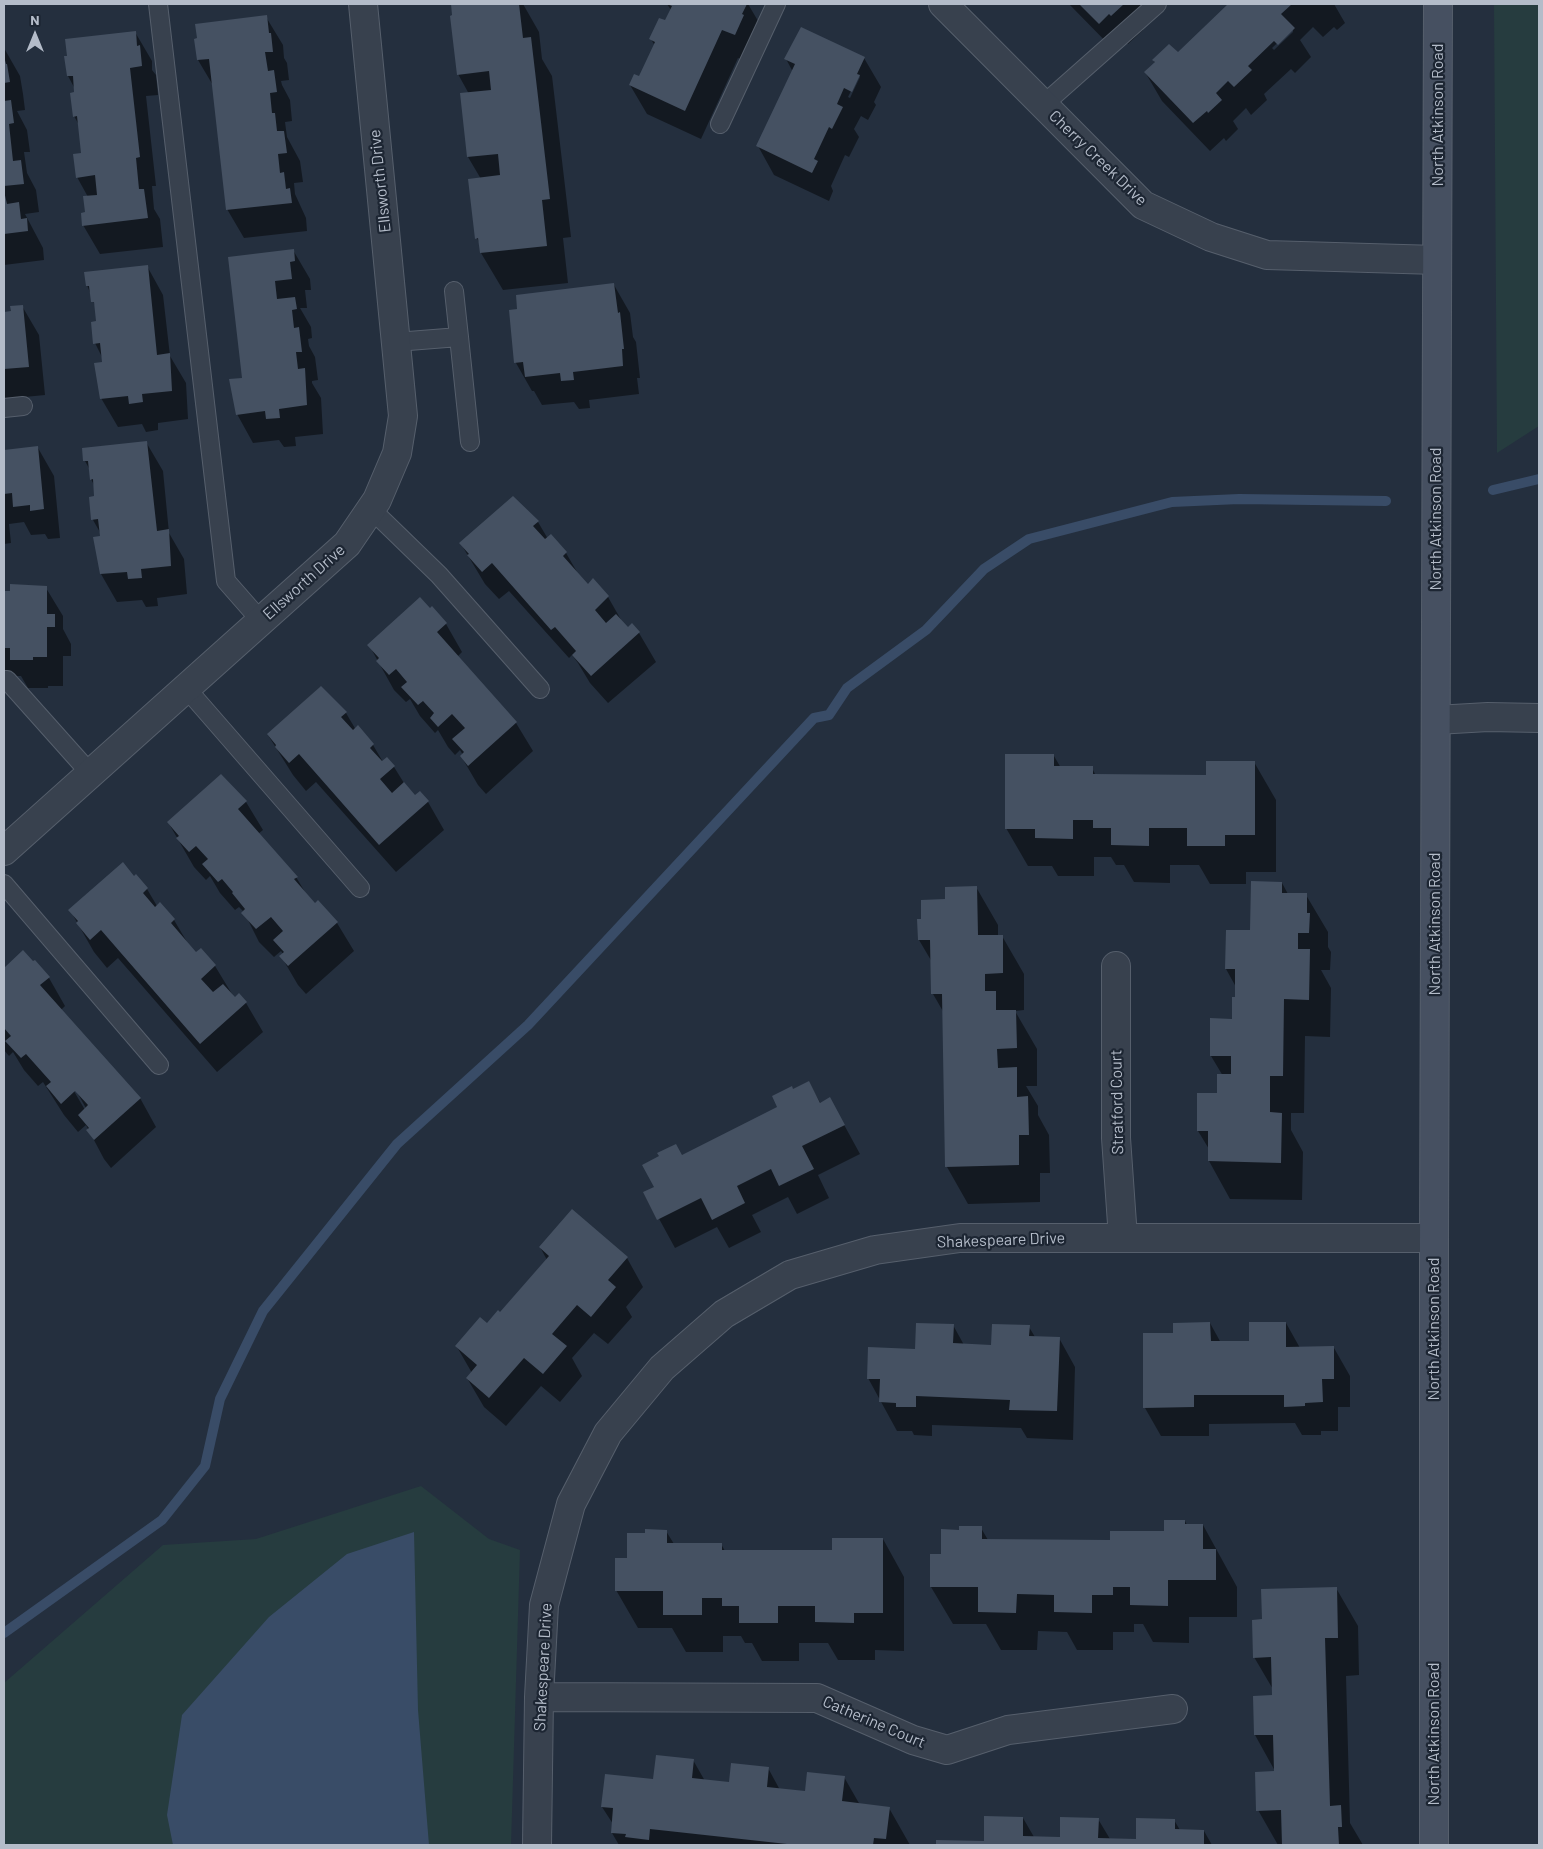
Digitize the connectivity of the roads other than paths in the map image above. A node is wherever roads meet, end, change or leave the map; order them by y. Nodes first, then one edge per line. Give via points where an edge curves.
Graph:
1 (158, 4) edge
2 (363, 4) edge
3 (776, 4) edge
4 (943, 4) edge
5 (1157, 4) edge
6 (1438, 4) edge
7 (1043, 104) junction
8 (720, 124) dead end
9 (1437, 260) junction
10 (454, 291) dead end
11 (459, 337) junction
12 (396, 342) junction
13 (23, 406) dead end
14 (4, 408) edge
15 (470, 442) dead end
16 (371, 510) junction
17 (260, 621) junction
18 (4, 680) edge
19 (186, 688) junction
20 (540, 690) dead end
21 (1539, 718) edge
22 (1436, 720) junction
23 (90, 773) junction
24 (4, 851) edge
25 (4, 884) edge
26 (360, 888) dead end
27 (1116, 966) dead end
28 (159, 1064) dead end
29 (1123, 1238) junction
30 (1434, 1238) junction
31 (539, 1697) junction
32 (1174, 1709) dead end
33 (538, 1845) edge
34 (1434, 1845) edge

1 - 17 lane via 226,581
2 - 12 street, Ellsworth Drive
3 - 8 lane
4 - 7 street, Cherry Creek Drive
5 - 7 lane
6 - 9 main road, North Atkinson Road
7 - 9 street, Cherry Creek Drive via 1143,205 1211,238 1267,255
9 - 22 main road, North Atkinson Road
10 - 11 lane
11 - 12 lane
11 - 15 lane
12 - 16 street, Ellsworth Drive via 403,416 396,453
13 - 14 lane
16 - 17 street, Ellsworth Drive via 347,544
16 - 20 lane via 439,575
17 - 19 street, Ellsworth Drive
18 - 23 lane via 8,680
19 - 23 street, Ellsworth Drive
19 - 26 lane
21 - 22 street
22 - 30 main road, North Atkinson Road
23 - 24 street, Ellsworth Drive
25 - 28 lane
27 - 29 street, Stratford Court via 1116,1138
29 - 30 street, Shakespeare Drive
29 - 31 street, Shakespeare Drive via 960,1238 875,1250 790,1275 724,1314 662,1368 608,1433 571,1504 544,1605
30 - 34 main road, North Atkinson Road
31 - 32 street, Catherine Court via 817,1698 913,1740 948,1750 1008,1730
31 - 33 street, Shakespeare Drive

